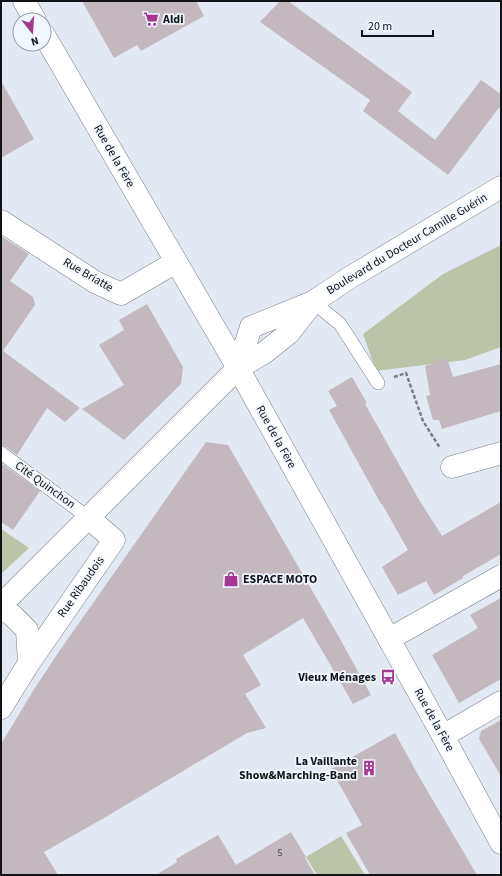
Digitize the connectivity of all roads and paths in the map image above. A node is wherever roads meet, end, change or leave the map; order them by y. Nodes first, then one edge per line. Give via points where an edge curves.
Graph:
1 (24, 1) edge
2 (30, 12) edge
3 (52, 49) edge
4 (501, 187) edge
5 (1, 221) edge
6 (176, 262) junction
7 (313, 302) junction
8 (238, 368) junction
9 (406, 373) dead end
10 (378, 383) dead end
11 (1, 453) edge
12 (501, 453) edge
13 (452, 467) joint
14 (89, 518) junction
15 (501, 576) edge
16 (1, 606) edge
17 (389, 640) junction
18 (29, 663) junction
19 (501, 702) edge
20 (1, 708) edge
21 (443, 736) junction
22 (501, 843) edge

1 - 2 main road
3 - 6 main road, Rue de la Fère
4 - 7 main road, Boulevard du Docteur Camille Guérin
5 - 6 main road, Rue Briatte via 95,282 121,294
6 - 8 main road, Rue de la Fère
7 - 8 main road, Boulevard du Docteur Camille Guérin via 289,333
7 - 8 main road, Boulevard du Docteur Camille Guérin via 251,326
7 - 10 lane via 340,324
8 - 14 main road
8 - 17 main road, Rue de la Fère
9 - 13 path via 423,421
11 - 14 lane, Cité Quinchon
12 - 13 main road
14 - 16 main road
14 - 18 main road, Rue Ribaudois via 114,540
15 - 17 main road
16 - 18 main road via 26,630
17 - 21 main road, Rue de la Fère
18 - 20 main road, Rue Ribaudois
19 - 21 main road
21 - 22 main road, Rue de la Fère

